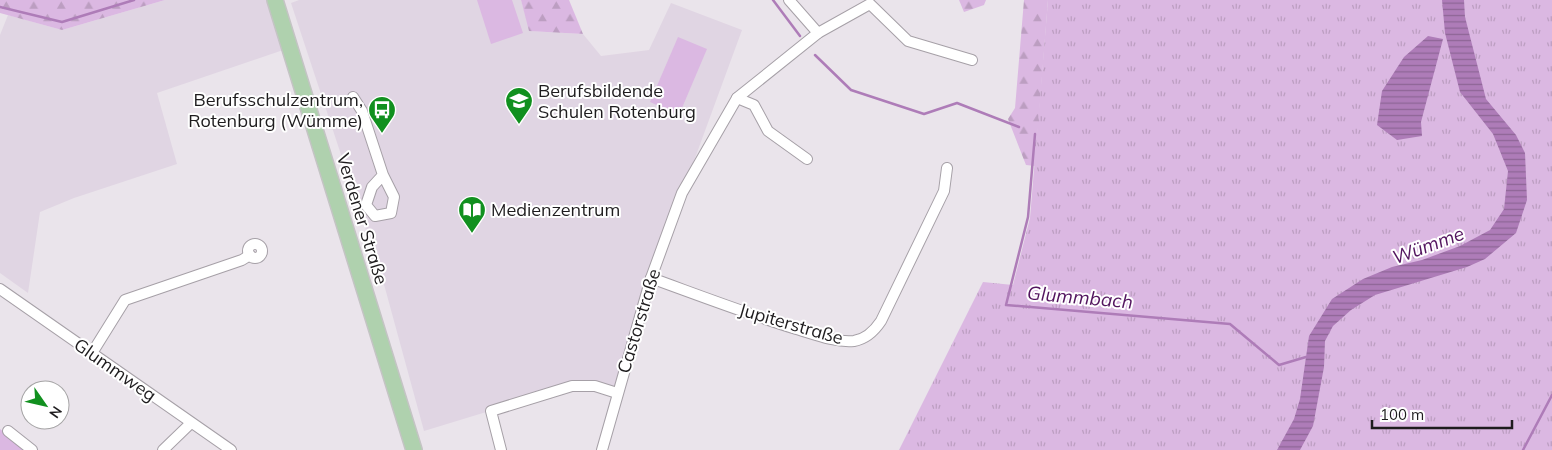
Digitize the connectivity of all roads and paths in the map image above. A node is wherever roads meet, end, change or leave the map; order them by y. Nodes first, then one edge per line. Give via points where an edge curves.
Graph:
1 (275, 0) edge
2 (789, 0) edge
3 (870, 2) edge
4 (818, 33) junction
5 (972, 60) dead end
6 (353, 97) dead end
7 (737, 98) junction
8 (807, 159) dead end
9 (947, 168) dead end
10 (383, 175) dead end
11 (250, 255) dead end
12 (651, 278) junction
13 (0, 289) edge
14 (92, 353) junction
15 (617, 393) junction
16 (190, 424) junction
17 (8, 431) dead end
18 (32, 450) edge
19 (163, 450) edge
20 (231, 450) edge
21 (414, 450) edge
22 (501, 450) edge
23 (602, 450) edge

1 - 21 main road, Verdener Straße
2 - 4 street
3 - 4 street
3 - 5 street via 908,41
4 - 7 street
6 - 10 street via 370,131
7 - 8 street via 754,105 768,131
7 - 12 street, Castorstraße via 682,193
9 - 12 street, Jupiterstraße via 944,191 881,321 873,331 858,340 816,335
11 - 14 street via 125,300
12 - 15 street, Castorstraße
13 - 14 street, Glummweg
14 - 16 street, Glummweg
15 - 22 street via 583,385 572,386 491,411
15 - 23 street, Castorstraße
16 - 19 street
16 - 20 street, Glummweg
17 - 18 street

